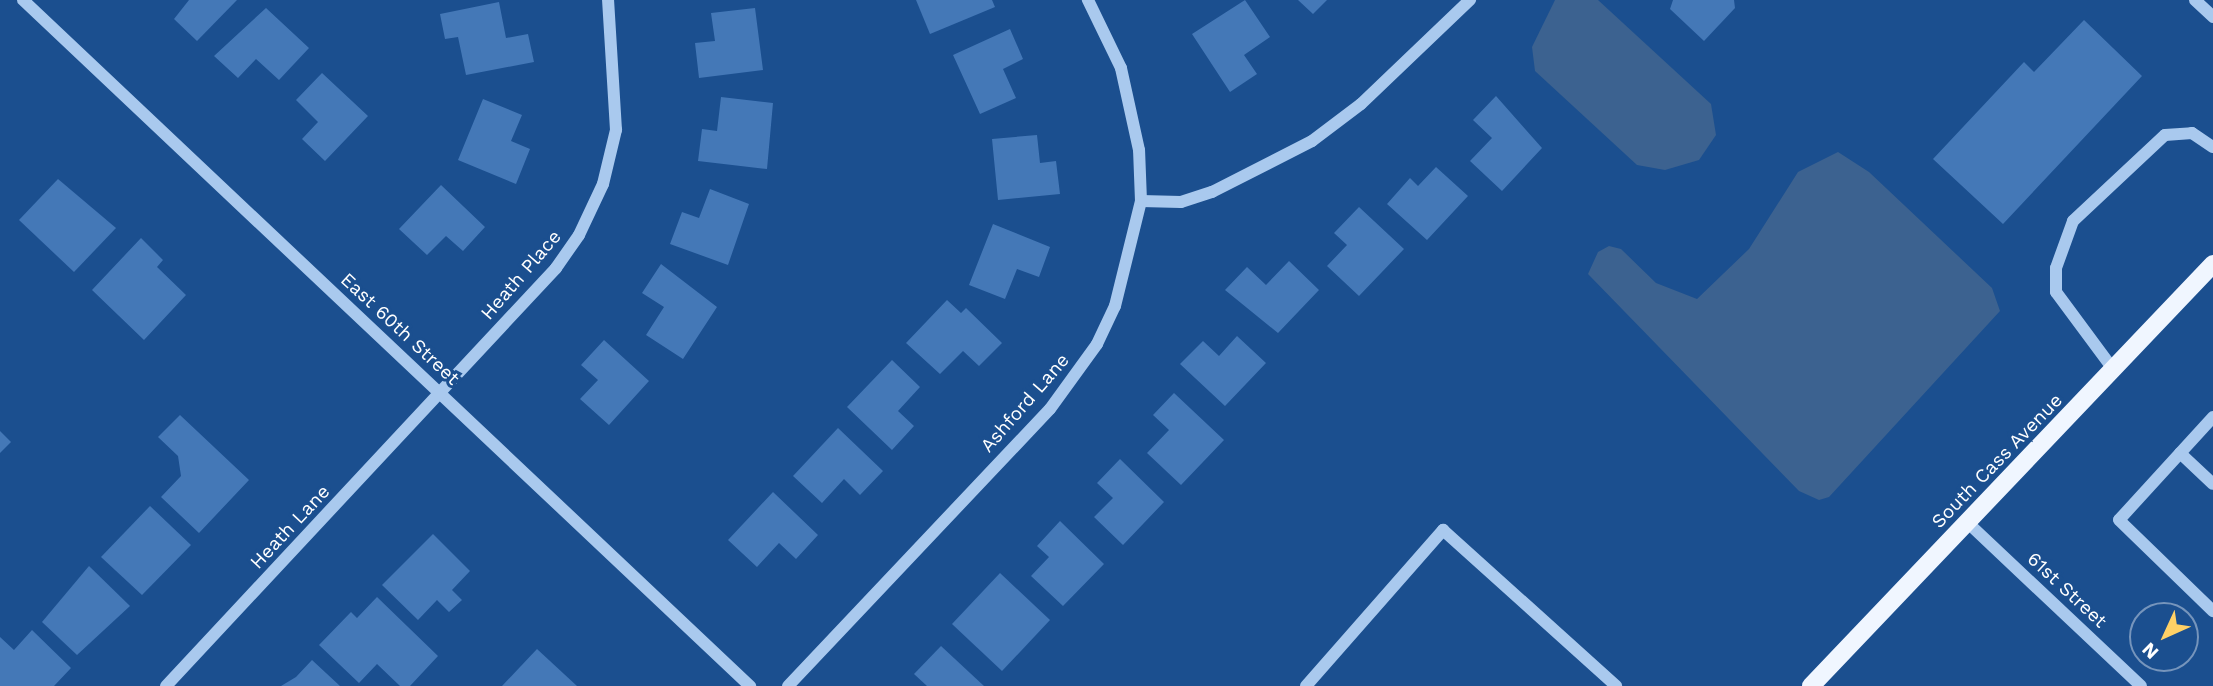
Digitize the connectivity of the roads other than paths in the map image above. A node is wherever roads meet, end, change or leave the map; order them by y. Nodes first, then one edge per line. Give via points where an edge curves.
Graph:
1 (23, 0) edge
2 (608, 0) edge
3 (1088, 0) edge
4 (1470, 0) edge
5 (2196, 0) edge
6 (2213, 17) edge
7 (2213, 146) edge
8 (1142, 201) junction
9 (2213, 264) edge
10 (2113, 369) junction
11 (440, 394) junction
12 (2213, 417) edge
13 (2180, 453) junction
14 (2213, 484) edge
15 (1968, 522) junction
16 (2213, 611) edge
17 (166, 686) edge
18 (750, 686) edge
19 (788, 686) edge
20 (1306, 686) edge
21 (1616, 686) edge
22 (1811, 686) edge
23 (2141, 686) edge

1 - 11 street, East 60th Street
2 - 11 street, Heath Place via 619,96 594,208 556,268
3 - 8 street, Ashford Lane via 1130,102
4 - 8 street via 1417,55 1312,141 1212,192 1181,202
5 - 6 street
7 - 10 street via 2192,132 2165,135 2073,222 2056,268 2056,292
8 - 19 street, Ashford Lane via 1115,306 1074,380
9 - 10 main road, South Cass Avenue
10 - 15 main road, South Cass Avenue
11 - 17 street, Heath Lane
11 - 18 street, East 60th Street
12 - 13 street
13 - 14 street
13 - 16 street via 2119,520
15 - 22 main road, South Cass Avenue
15 - 23 street, 61st Street
20 - 21 street via 1443,530

